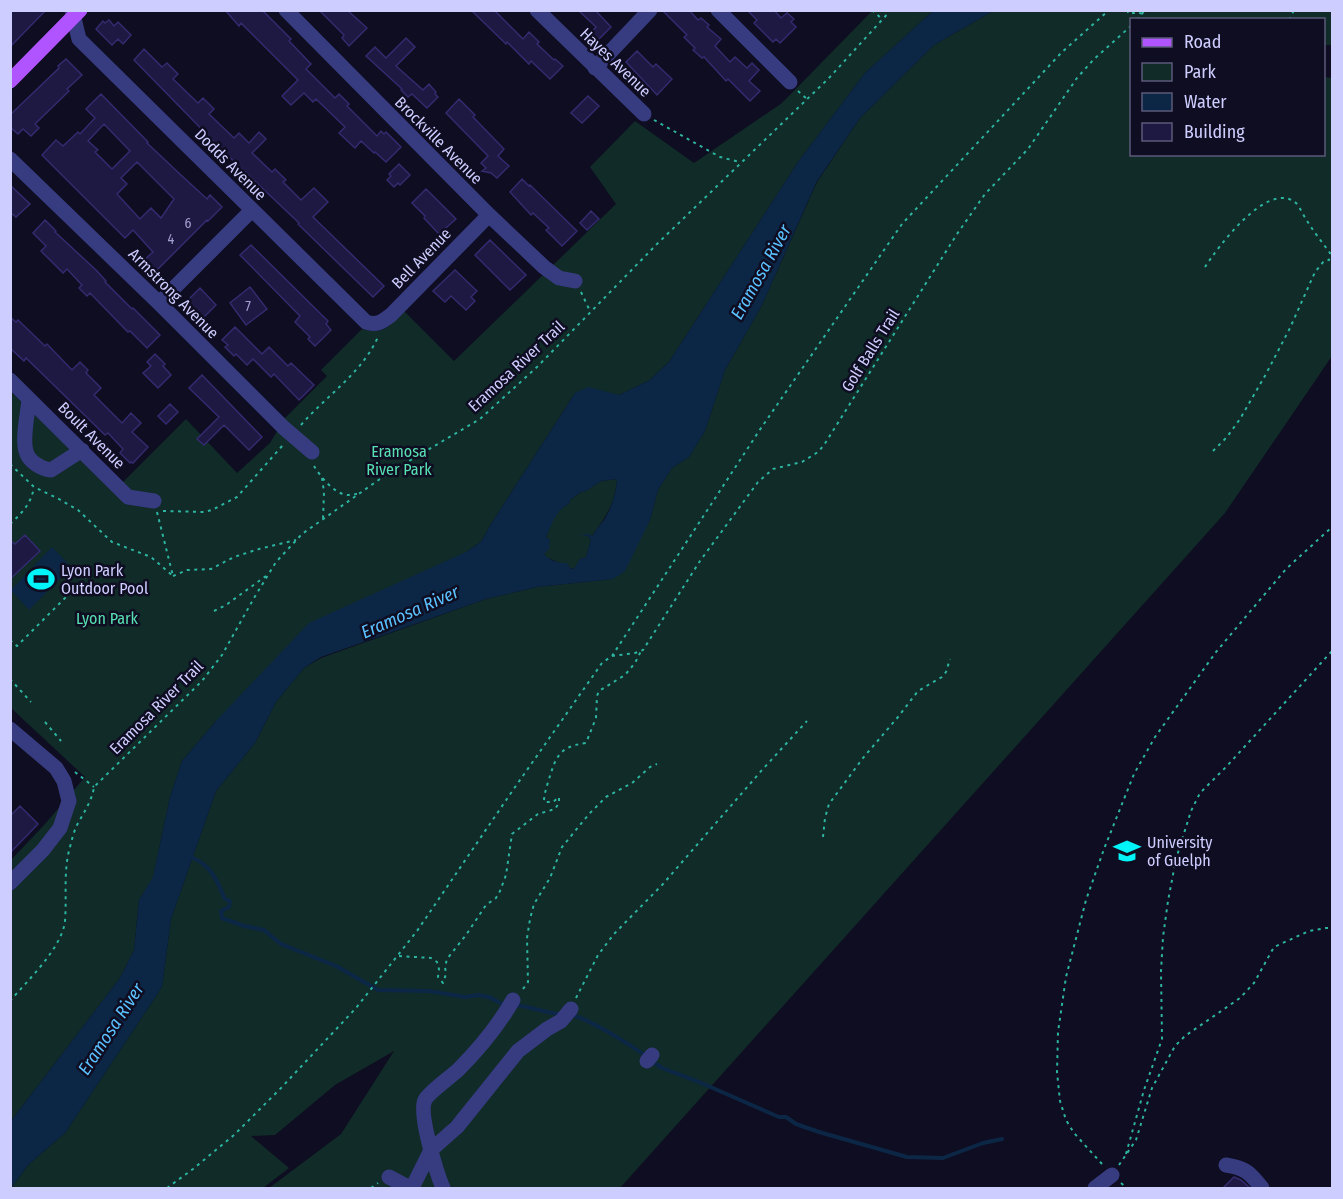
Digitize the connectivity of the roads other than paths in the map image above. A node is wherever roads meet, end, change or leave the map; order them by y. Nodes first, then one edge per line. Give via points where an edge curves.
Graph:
1 (286, 10) edge
2 (537, 10) edge
3 (650, 10) edge
4 (718, 10) edge
5 (76, 13) edge
6 (595, 68) junction
7 (10, 81) edge
8 (789, 82) dead end
9 (644, 114) road end
10 (10, 159) edge
11 (252, 210) junction
12 (489, 215) junction
13 (575, 281) road end
14 (159, 303) junction
15 (378, 324) joint
16 (10, 380) edge
17 (29, 399) junction
18 (82, 450) junction
19 (312, 452) road end
20 (154, 501) dead end
21 (10, 729) edge
22 (10, 883) edge
23 (510, 1004) road end
24 (568, 1013) road end
25 (430, 1150) junction
26 (1226, 1165) dead end
27 (1112, 1174) road end
28 (389, 1177) dead end
29 (411, 1188) edge
30 (443, 1188) edge
31 (1095, 1188) edge
32 (1262, 1188) edge

1 - 12 street, Brockville Avenue
2 - 6 street, Hayes Avenue
3 - 6 street
4 - 8 street
5 - 7 main road
5 - 11 street, Dodds Avenue via 79,39
6 - 9 street, Hayes Avenue
10 - 14 street, Armstrong Avenue
11 - 14 street
11 - 15 street, Dodds Avenue via 366,322
12 - 13 street, Brockville Avenue via 544,267 559,278
12 - 15 street, Bell Avenue
14 - 19 street, Armstrong Avenue
16 - 17 street, Boult Avenue
17 - 18 street, Boult Avenue
17 - 18 street via 25,441 31,460 40,468 51,470
18 - 20 street, Boult Avenue via 128,497
21 - 22 street via 56,768 69,801 60,828
23 - 25 street via 491,1034 425,1100
24 - 25 street via 518,1051 457,1127
25 - 29 street
25 - 30 street
26 - 32 street via 1251,1173
27 - 31 street
28 - 29 street

